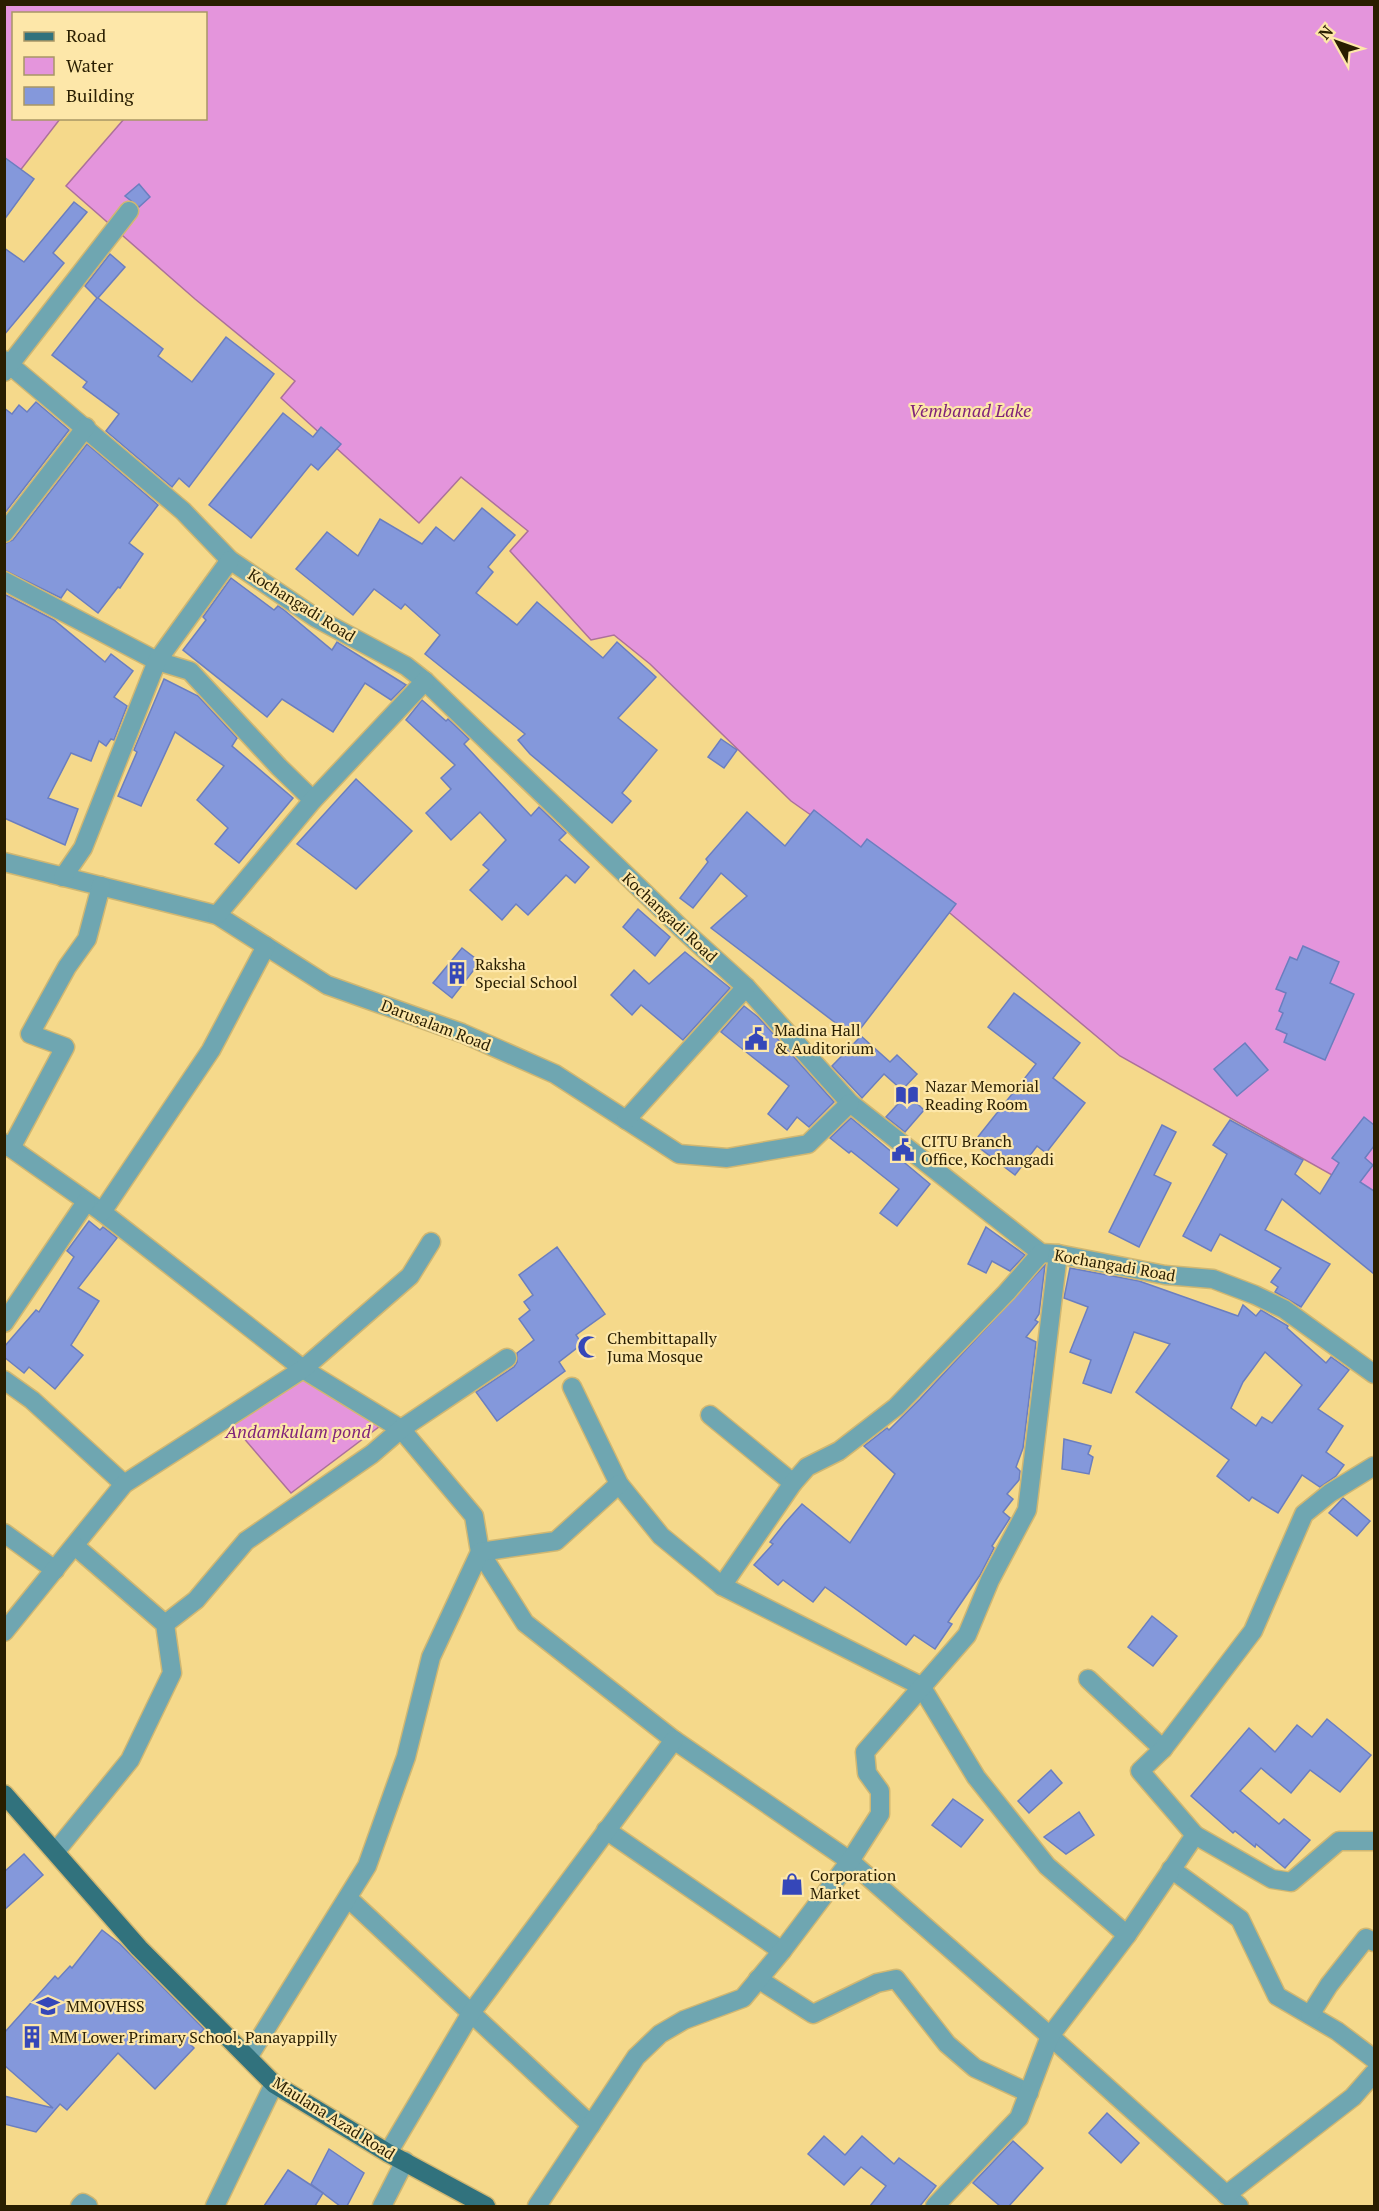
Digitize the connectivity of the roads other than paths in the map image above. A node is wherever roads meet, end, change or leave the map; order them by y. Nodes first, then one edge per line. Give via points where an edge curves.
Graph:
1 (129, 211) dead end
2 (7, 365) edge
3 (86, 428) junction
4 (4, 533) edge
5 (230, 560) junction
6 (4, 581) edge
7 (157, 661) junction
8 (425, 681) junction
9 (313, 800) junction
10 (4, 862) edge
11 (63, 877) junction
12 (101, 886) junction
13 (217, 915) junction
14 (266, 946) junction
15 (746, 987) junction
16 (850, 1103) junction
17 (626, 1120) junction
18 (8, 1145) edge
19 (94, 1207) junction
20 (431, 1242) dead end
21 (1049, 1253) junction
22 (4, 1323) edge
23 (507, 1358) dead end
24 (303, 1369) junction
25 (1374, 1374) edge
26 (4, 1380) edge
27 (572, 1387) dead end
28 (710, 1415) dead end
29 (401, 1429) junction
30 (1374, 1466) edge
31 (793, 1483) junction
32 (124, 1484) junction
33 (619, 1484) junction
34 (4, 1533) edge
35 (75, 1546) junction
36 (480, 1552) junction
37 (56, 1570) junction
38 (722, 1586) junction
39 (165, 1624) junction
40 (4, 1632) edge
41 (1088, 1679) dead end
42 (921, 1686) junction
43 (674, 1740) junction
44 (1163, 1749) junction
45 (4, 1794) edge
46 (606, 1830) junction
47 (1195, 1835) junction
48 (1374, 1841) edge
49 (56, 1851) junction
50 (850, 1861) junction
51 (1171, 1869) junction
52 (349, 1899) junction
53 (1127, 1935) junction
54 (1374, 1942) edge
55 (782, 1951) junction
56 (759, 1979) junction
57 (471, 2013) junction
58 (1310, 2015) junction
59 (1050, 2036) junction
60 (249, 2056) junction
61 (1374, 2059) edge
62 (1374, 2073) edge
63 (274, 2084) junction
64 (1029, 2093) junction
65 (591, 2125) junction
66 (388, 2153) junction
67 (405, 2161) junction
68 (1233, 2201) edge
69 (80, 2206) edge
70 (88, 2206) edge
71 (215, 2206) edge
72 (382, 2206) edge
73 (486, 2206) edge
74 (537, 2206) edge
75 (935, 2206) edge

1 - 2 street
2 - 3 street, Kochangadi Road
3 - 4 street
3 - 5 street, Kochangadi Road via 183,511
5 - 7 street
5 - 8 street, Kochangadi Road via 316,618 406,666
6 - 7 street
7 - 9 street via 190,671
7 - 11 street via 83,848
8 - 9 street
8 - 15 street, Kochangadi Road
9 - 13 street
10 - 11 street, Darusalam Road
11 - 12 street, Darusalam Road
12 - 13 street, Darusalam Road
12 - 18 street via 87,939 30,1034 65,1047
13 - 14 street, Darusalam Road
14 - 17 street, Darusalam Road via 327,985 462,1033 555,1074
14 - 19 street via 211,1050
15 - 16 street, Kochangadi Road
15 - 17 street
16 - 17 street, Darusalam Road via 808,1144 728,1158 679,1154
16 - 21 street, Kochangadi Road
18 - 19 street
19 - 22 street
19 - 24 street
20 - 24 street via 410,1276
21 - 25 street, Kochangadi Road via 1165,1275 1213,1279 1256,1295 1284,1309
21 - 31 street via 896,1407 839,1451 807,1467
21 - 42 street via 1027,1510 990,1580 967,1635
23 - 29 street
24 - 29 street
24 - 32 street
26 - 32 street via 32,1400
27 - 33 street
28 - 31 street
29 - 36 street via 474,1516
29 - 39 street via 372,1454 246,1541 196,1600
30 - 44 street via 1304,1514 1253,1631
31 - 38 street
32 - 35 street
33 - 36 street via 556,1541
33 - 38 street via 661,1536
34 - 37 street
35 - 37 street
35 - 39 street
36 - 43 street via 525,1623
36 - 52 street via 431,1657 406,1757 367,1866
37 - 40 street
38 - 42 street
39 - 49 street via 171,1673 130,1760
41 - 44 street
42 - 50 street via 865,1752 867,1773 880,1791 880,1814
42 - 53 street via 976,1777 1047,1866
43 - 46 street
43 - 50 street
44 - 47 street via 1140,1771
45 - 49 main road, Maulana Azad Road
46 - 55 street
46 - 57 street
47 - 48 street via 1272,1879 1291,1882 1339,1840
47 - 51 street
49 - 60 main road, Maulana Azad Road via 139,1948
50 - 55 street
50 - 59 street
51 - 53 street
51 - 58 street via 1240,1919 1277,1996
52 - 57 street
52 - 60 street
53 - 59 street
54 - 58 street via 1366,1938
55 - 56 street
56 - 64 street via 813,2014 877,1983 896,1979 931,2026 975,2068
56 - 65 street via 743,1998 684,2020 660,2034 636,2057
57 - 65 street
57 - 66 street
58 - 61 street
59 - 64 street
59 - 68 street
60 - 63 main road, Maulana Azad Road
62 - 68 street via 1353,2097
63 - 66 main road, Maulana Azad Road
63 - 71 street
64 - 75 street via 1019,2118
65 - 74 street
66 - 67 main road, Maulana Azad Road
67 - 72 street
67 - 73 main road, Maulana Azad Road
69 - 70 street

